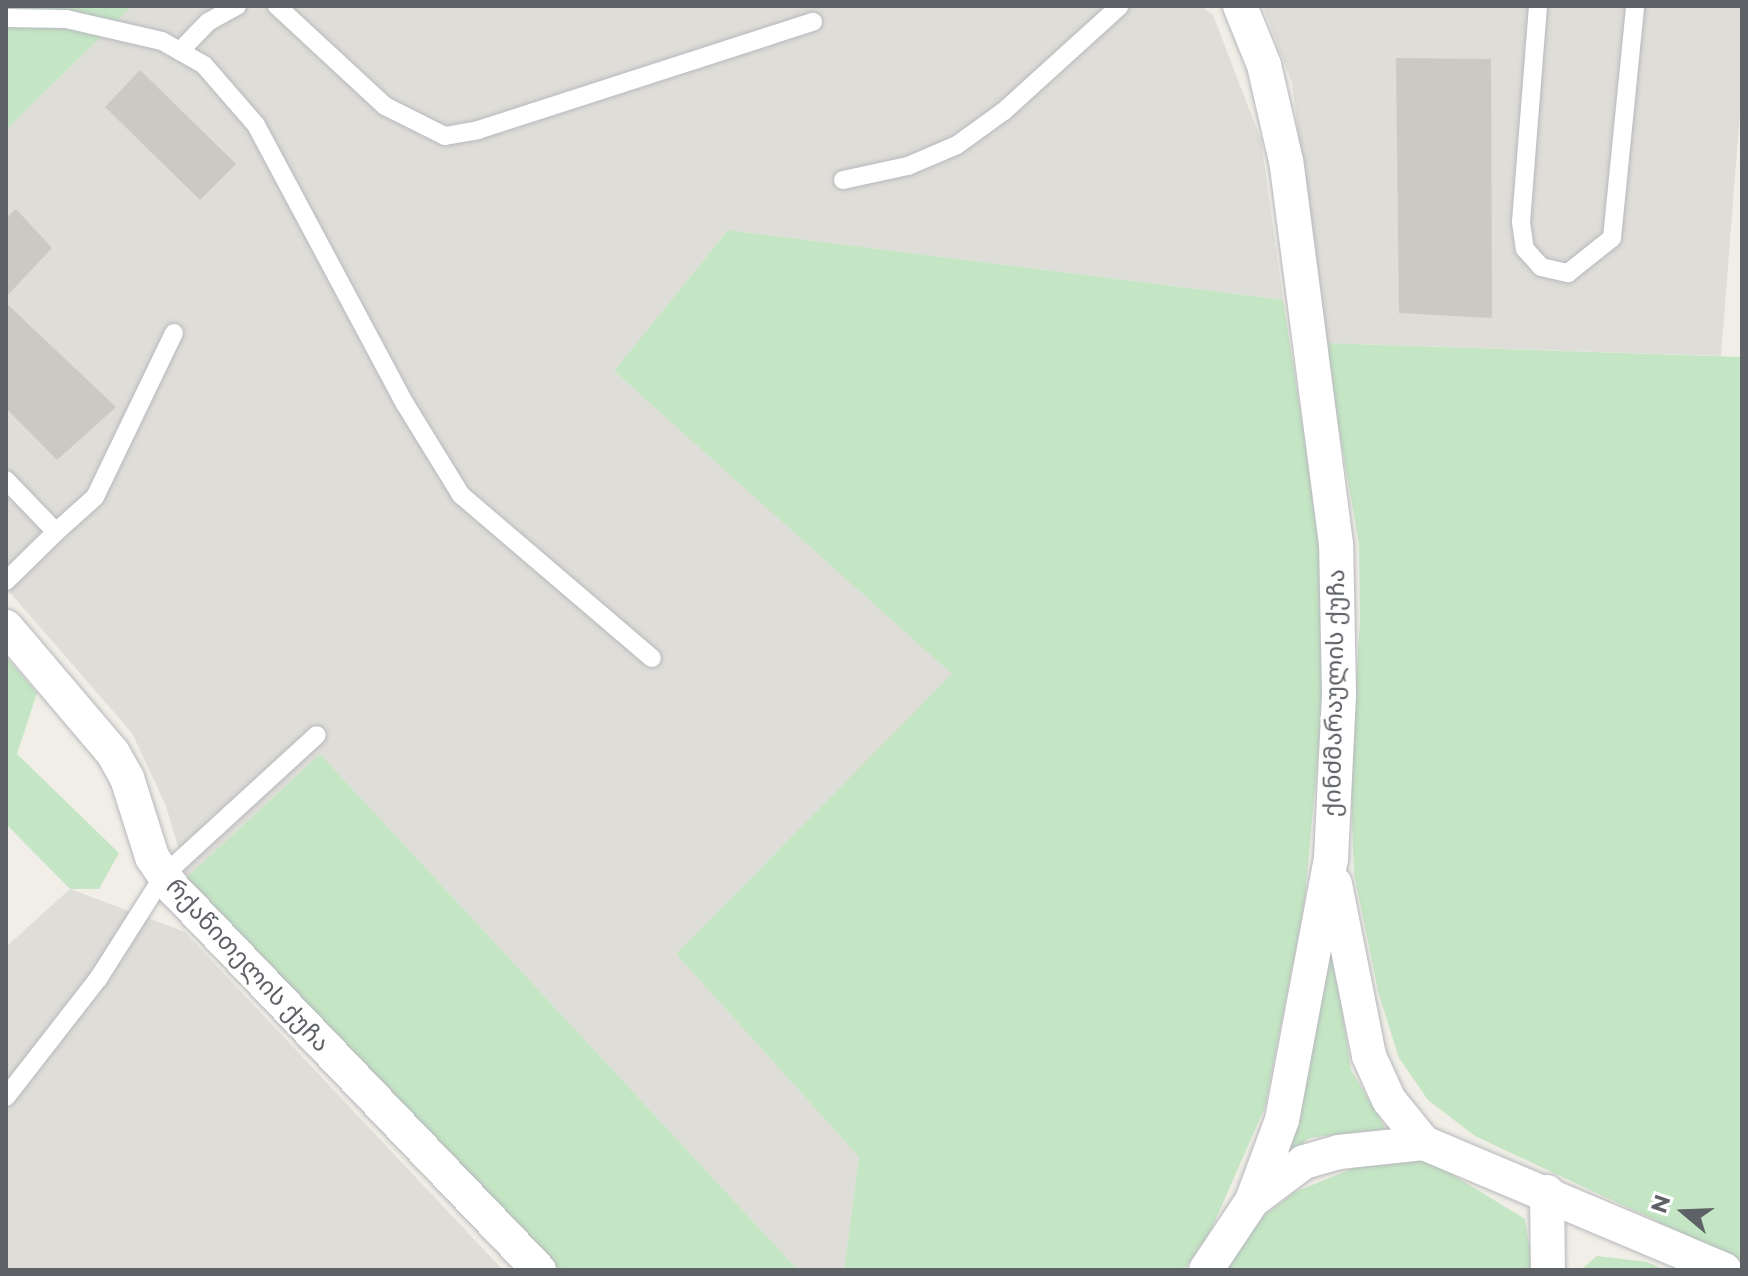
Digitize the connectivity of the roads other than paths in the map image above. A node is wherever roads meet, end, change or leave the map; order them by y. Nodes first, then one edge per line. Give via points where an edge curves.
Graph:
1 (237, 6) edge
2 (277, 6) edge
3 (1120, 6) edge
4 (1240, 6) edge
5 (1538, 6) edge
6 (1635, 6) edge
7 (6, 18) edge
8 (813, 22) dead end
9 (180, 51) junction
10 (843, 180) dead end
11 (174, 333) dead end
12 (6, 480) edge
13 (56, 532) junction
14 (6, 581) edge
15 (6, 627) edge
16 (652, 658) dead end
17 (317, 735) dead end
18 (1331, 859) junction
19 (164, 875) junction
20 (6, 1097) edge
21 (1424, 1143) junction
22 (1547, 1192) junction
23 (1252, 1201) junction
24 (539, 1270) edge
25 (1206, 1270) edge
26 (1548, 1270) edge
27 (1724, 1270) edge

1 - 9 lane via 208,22
2 - 8 lane via 385,106 445,136 478,130
3 - 10 lane via 1004,111 957,145 908,166
4 - 18 street, ქინძმარაულის ქუჩა via 1264,65 1286,161 1336,544 1339,694
5 - 6 lane via 1521,222 1525,249 1541,267 1568,273 1612,238
7 - 9 lane via 66,19 162,41
9 - 16 lane via 204,65 256,125 405,404 461,495
11 - 13 lane via 95,497
12 - 13 lane
13 - 14 lane
15 - 19 street, რქაწითელის ქუჩა via 113,753 127,778 152,857
17 - 19 lane
18 - 21 street via 1369,1056 1389,1100
18 - 23 street, ქინძმარაულის ქუჩა via 1282,1120
19 - 20 lane via 98,979
19 - 24 street, რქაწითელის ქუჩა
21 - 22 street
21 - 23 street via 1339,1152 1304,1162
22 - 26 street
22 - 27 street
23 - 25 street, ქინძმარაულის ქუჩა

